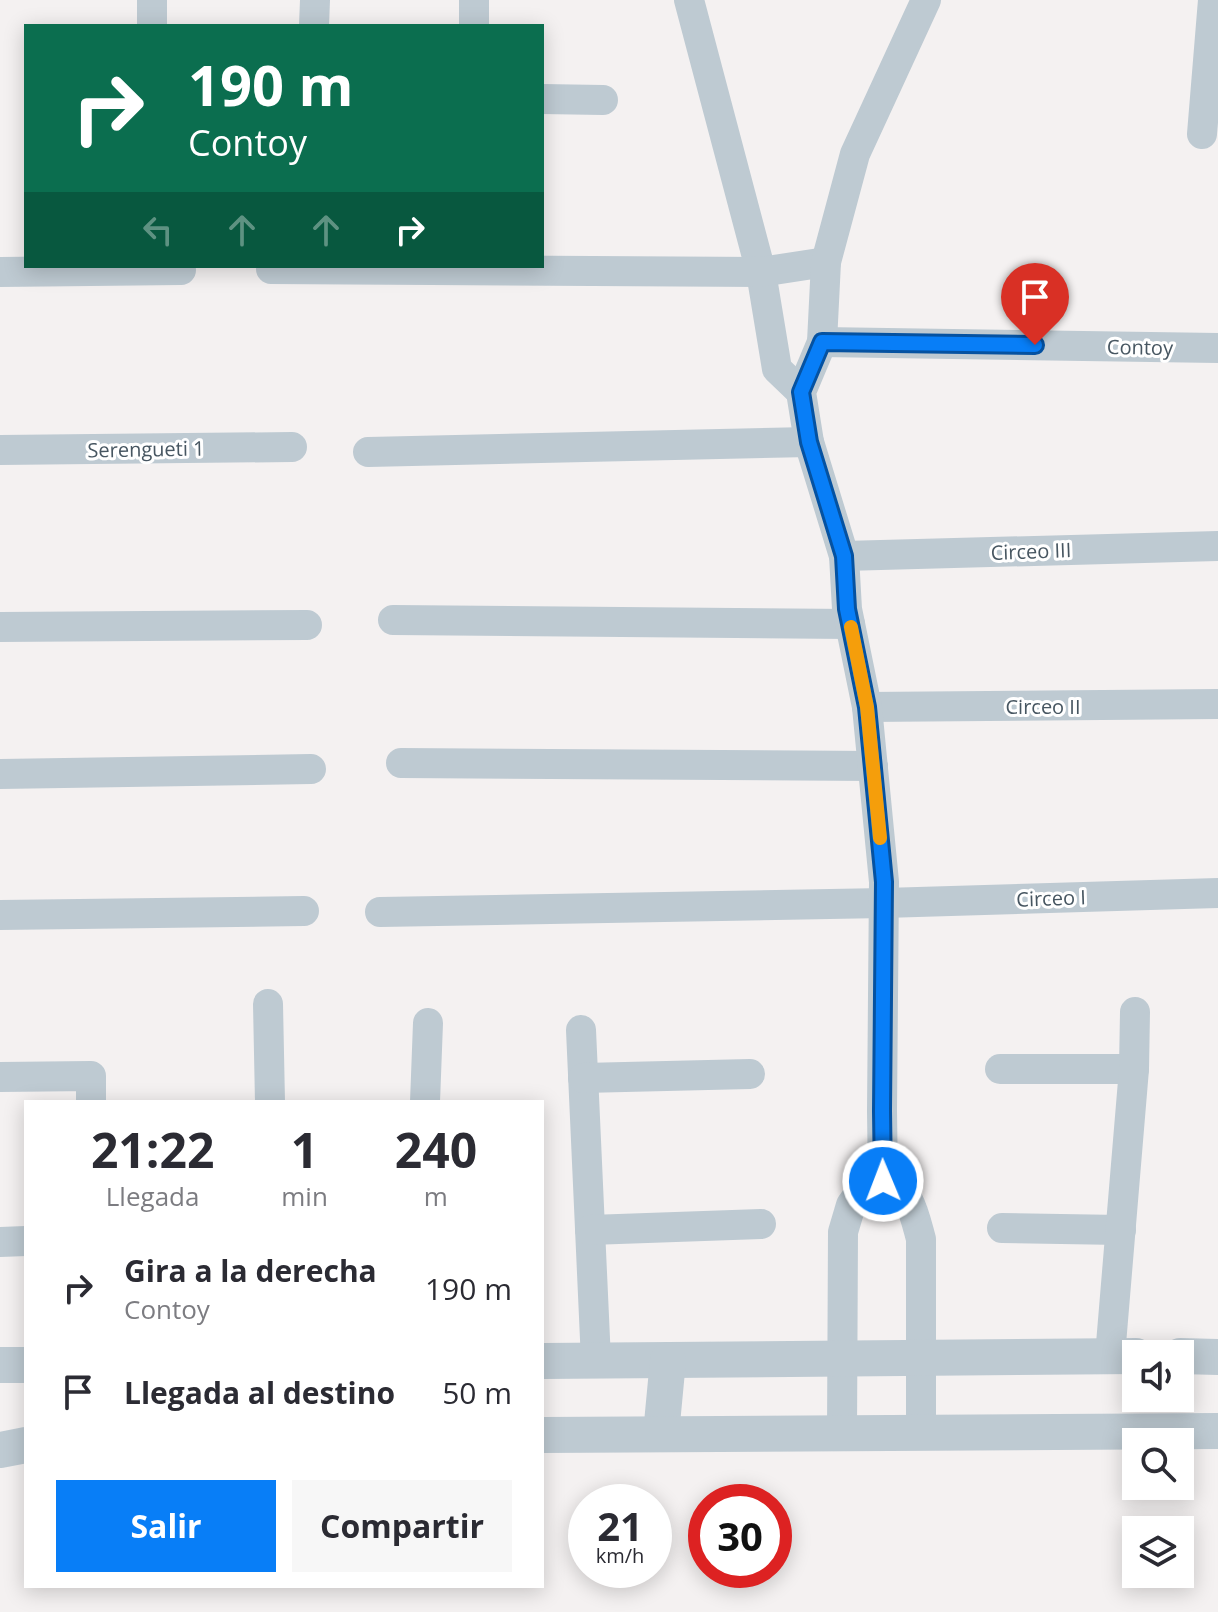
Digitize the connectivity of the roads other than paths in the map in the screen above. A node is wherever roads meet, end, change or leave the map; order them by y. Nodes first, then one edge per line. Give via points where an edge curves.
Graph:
1 (152, 0) edge
2 (315, 0) edge
3 (474, 0) edge
4 (689, 0) edge
5 (926, 0) edge
6 (1213, 0) edge
7 (152, 24) edge
8 (314, 24) edge
9 (474, 24) edge
10 (544, 99) edge
11 (603, 100) dead end
12 (1202, 134) dead end
13 (826, 262) junction
14 (271, 269) dead end
15 (181, 270) dead end
16 (0, 272) edge
17 (761, 272) junction
18 (822, 342) junction
19 (1218, 348) edge
20 (801, 392) junction
21 (809, 442) junction
22 (292, 447) dead end
23 (0, 450) edge
24 (368, 452) dead end
25 (1218, 546) edge
26 (844, 556) junction
27 (393, 620) dead end
28 (850, 624) junction
29 (307, 625) dead end
30 (0, 627) edge
31 (1218, 704) edge
32 (867, 707) junction
33 (401, 763) dead end
34 (873, 766) junction
35 (311, 769) dead end
36 (0, 774) edge
37 (1218, 893) edge
38 (884, 903) junction
39 (304, 911) dead end
40 (380, 912) dead end
41 (0, 915) edge
42 (268, 1004) dead end
43 (1135, 1012) dead end
44 (428, 1023) dead end
45 (581, 1030) dead end
46 (1000, 1069) dead end
47 (1134, 1069) junction
48 (750, 1074) dead end
49 (0, 1077) edge
50 (583, 1078) junction
51 (91, 1100) edge
52 (270, 1100) edge
53 (425, 1100) edge
54 (883, 1181) junction
55 (761, 1224) dead end
56 (1002, 1228) dead end
57 (590, 1230) junction
58 (1121, 1230) junction
59 (24, 1241) edge
60 (0, 1242) edge
61 (1123, 1340) edge
62 (1122, 1356) edge
63 (1194, 1356) edge
64 (1218, 1357) edge
65 (842, 1358) junction
66 (921, 1358) junction
67 (668, 1360) junction
68 (544, 1361) edge
69 (596, 1361) junction
70 (0, 1365) edge
71 (24, 1365) edge
72 (1218, 1431) edge
73 (842, 1433) junction
74 (921, 1433) junction
75 (661, 1434) junction
76 (544, 1435) edge
77 (24, 1445) edge
78 (0, 1450) edge

1 - 7 street
2 - 8 street
3 - 9 street
4 - 17 street
5 - 13 street via 855,154
6 - 12 street
10 - 11 street
13 - 17 street
13 - 18 street
14 - 17 street
15 - 16 street
17 - 20 street via 777,369
18 - 19 street, Contoy
18 - 20 street
20 - 21 street
21 - 24 street
21 - 26 street
22 - 23 street, Serengueti 1
25 - 26 street, Circeo III
26 - 28 street
27 - 28 street
28 - 32 street
29 - 30 street
31 - 32 street, Circeo II
32 - 34 street
33 - 34 street
34 - 38 street
35 - 36 street
37 - 38 street, Circeo I
38 - 40 street, Circeo I
38 - 54 street
39 - 41 street
42 - 52 street
43 - 47 street
44 - 53 street
45 - 50 street
46 - 47 street
47 - 58 street
48 - 50 street
49 - 51 street via 91,1076
50 - 57 street
54 - 65 street via 866,1184 851,1205 843,1232
54 - 66 street via 900,1188 921,1239
55 - 57 street
56 - 58 street
57 - 69 street
58 - 61 street
59 - 60 street
62 - 66 street
63 - 64 street
65 - 66 street
65 - 67 street
65 - 73 street
66 - 74 street
67 - 69 street
67 - 75 street
68 - 69 street
70 - 71 street
72 - 74 street
73 - 74 street
73 - 75 street
75 - 76 street
77 - 78 street

